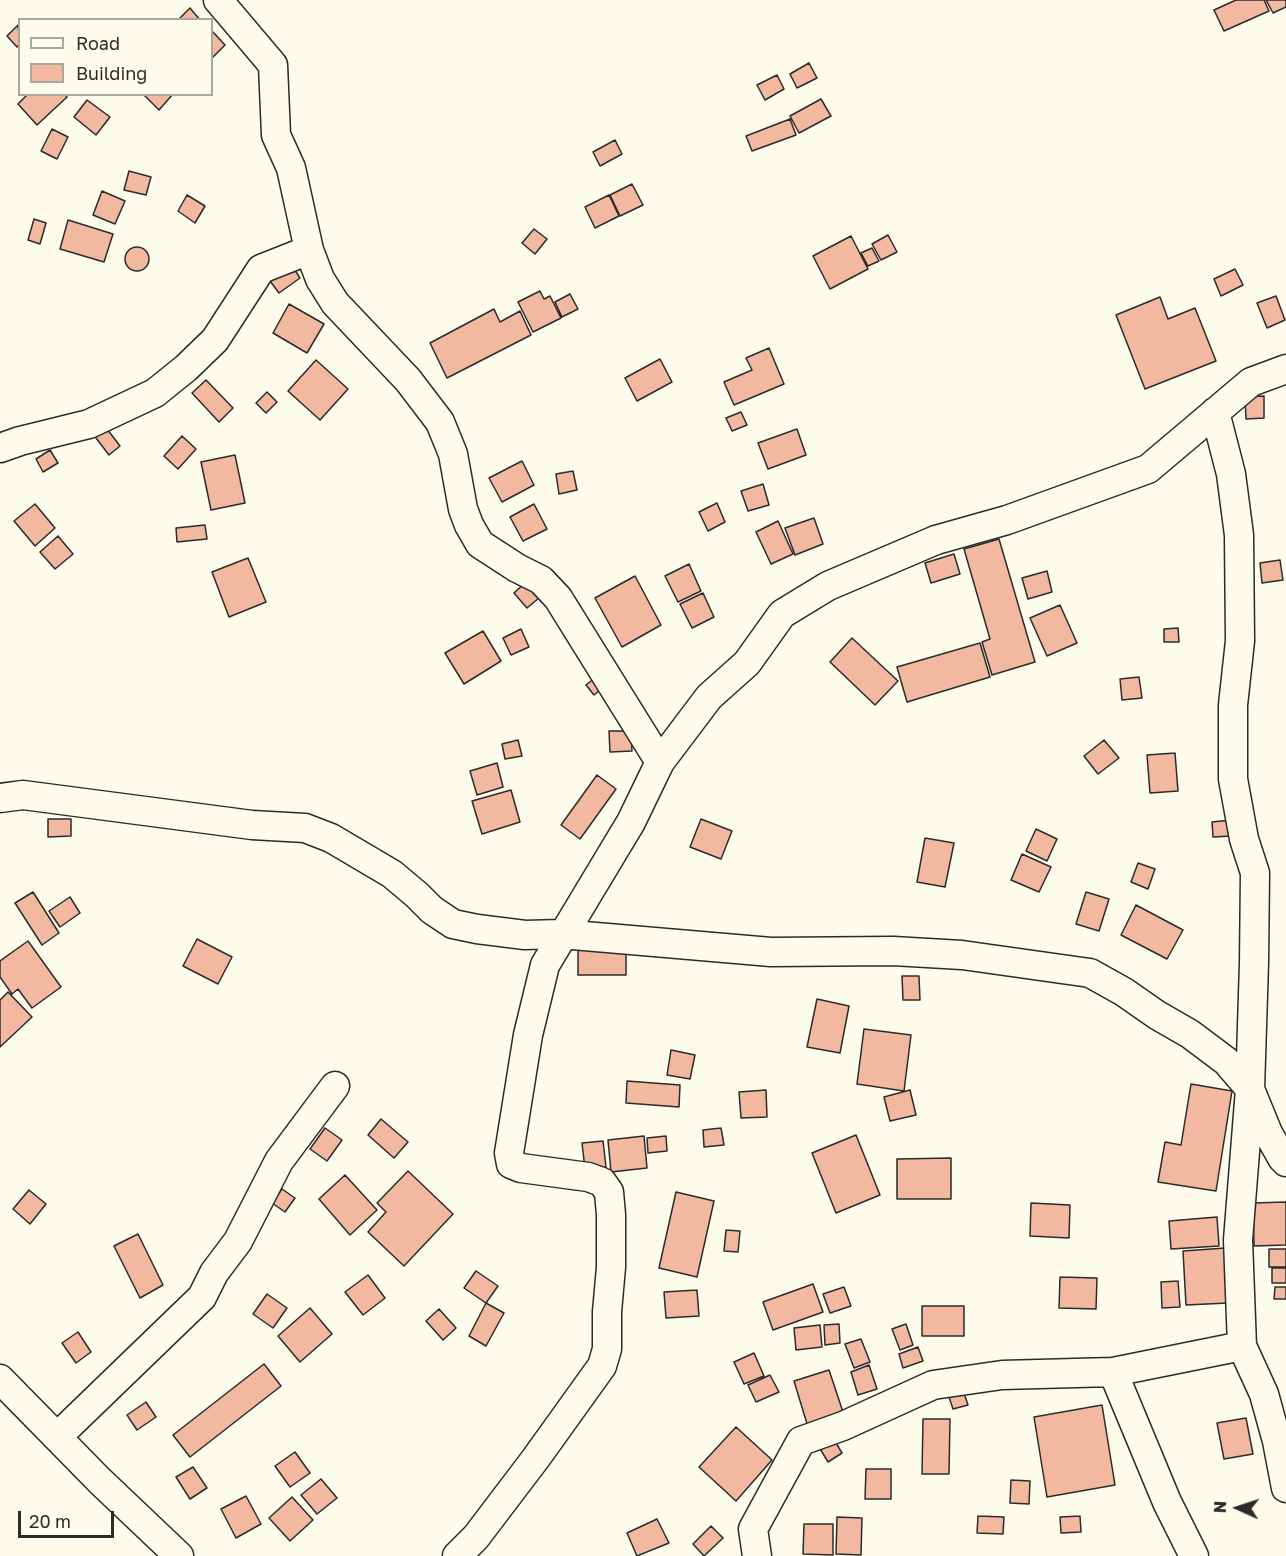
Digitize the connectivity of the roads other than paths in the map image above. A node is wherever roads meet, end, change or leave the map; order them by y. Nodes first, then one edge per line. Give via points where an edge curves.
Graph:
1 (218, 0) edge
2 (309, 250) junction
3 (1286, 369) edge
4 (1215, 412) junction
5 (0, 448) edge
6 (660, 762) junction
7 (0, 798) edge
8 (561, 934) junction
9 (334, 1086) dead end
10 (1250, 1089) junction
11 (1286, 1162) edge
12 (1242, 1346) junction
13 (1113, 1372) junction
14 (0, 1379) edge
15 (58, 1436) junction
16 (1286, 1488) edge
17 (178, 1556) edge
18 (457, 1556) edge
19 (757, 1556) edge
20 (1194, 1556) edge

1 - 2 street via 273,65 276,135 291,168
2 - 5 street via 261,269 215,340 155,393 88,424
2 - 6 street via 334,303 408,380 440,422 453,454 463,509 480,544 541,580 558,598
3 - 4 street via 1251,382
4 - 6 street via 1148,469 1007,520 936,540 828,586 782,614 747,663 709,697
4 - 10 street via 1231,474 1239,535 1240,641 1233,705 1233,779 1255,873
6 - 8 street via 631,822
7 - 8 street via 23,795 252,825 305,828 331,838 382,868 453,924 525,934
8 - 10 street via 771,952 962,955 1090,973 1190,1034 1226,1061
8 - 18 street via 545,964 535,1003 509,1154 511,1164 521,1168 588,1177 602,1182 609,1192 607,1349 602,1366 536,1458
9 - 15 street via 279,1161 238,1241 202,1297
10 - 11 street via 1268,1133
10 - 12 street via 1238,1240
12 - 13 street
12 - 16 street via 1264,1394
13 - 19 street via 1002,1376 933,1385 801,1441 753,1529
13 - 20 street
14 - 15 street
15 - 17 street

